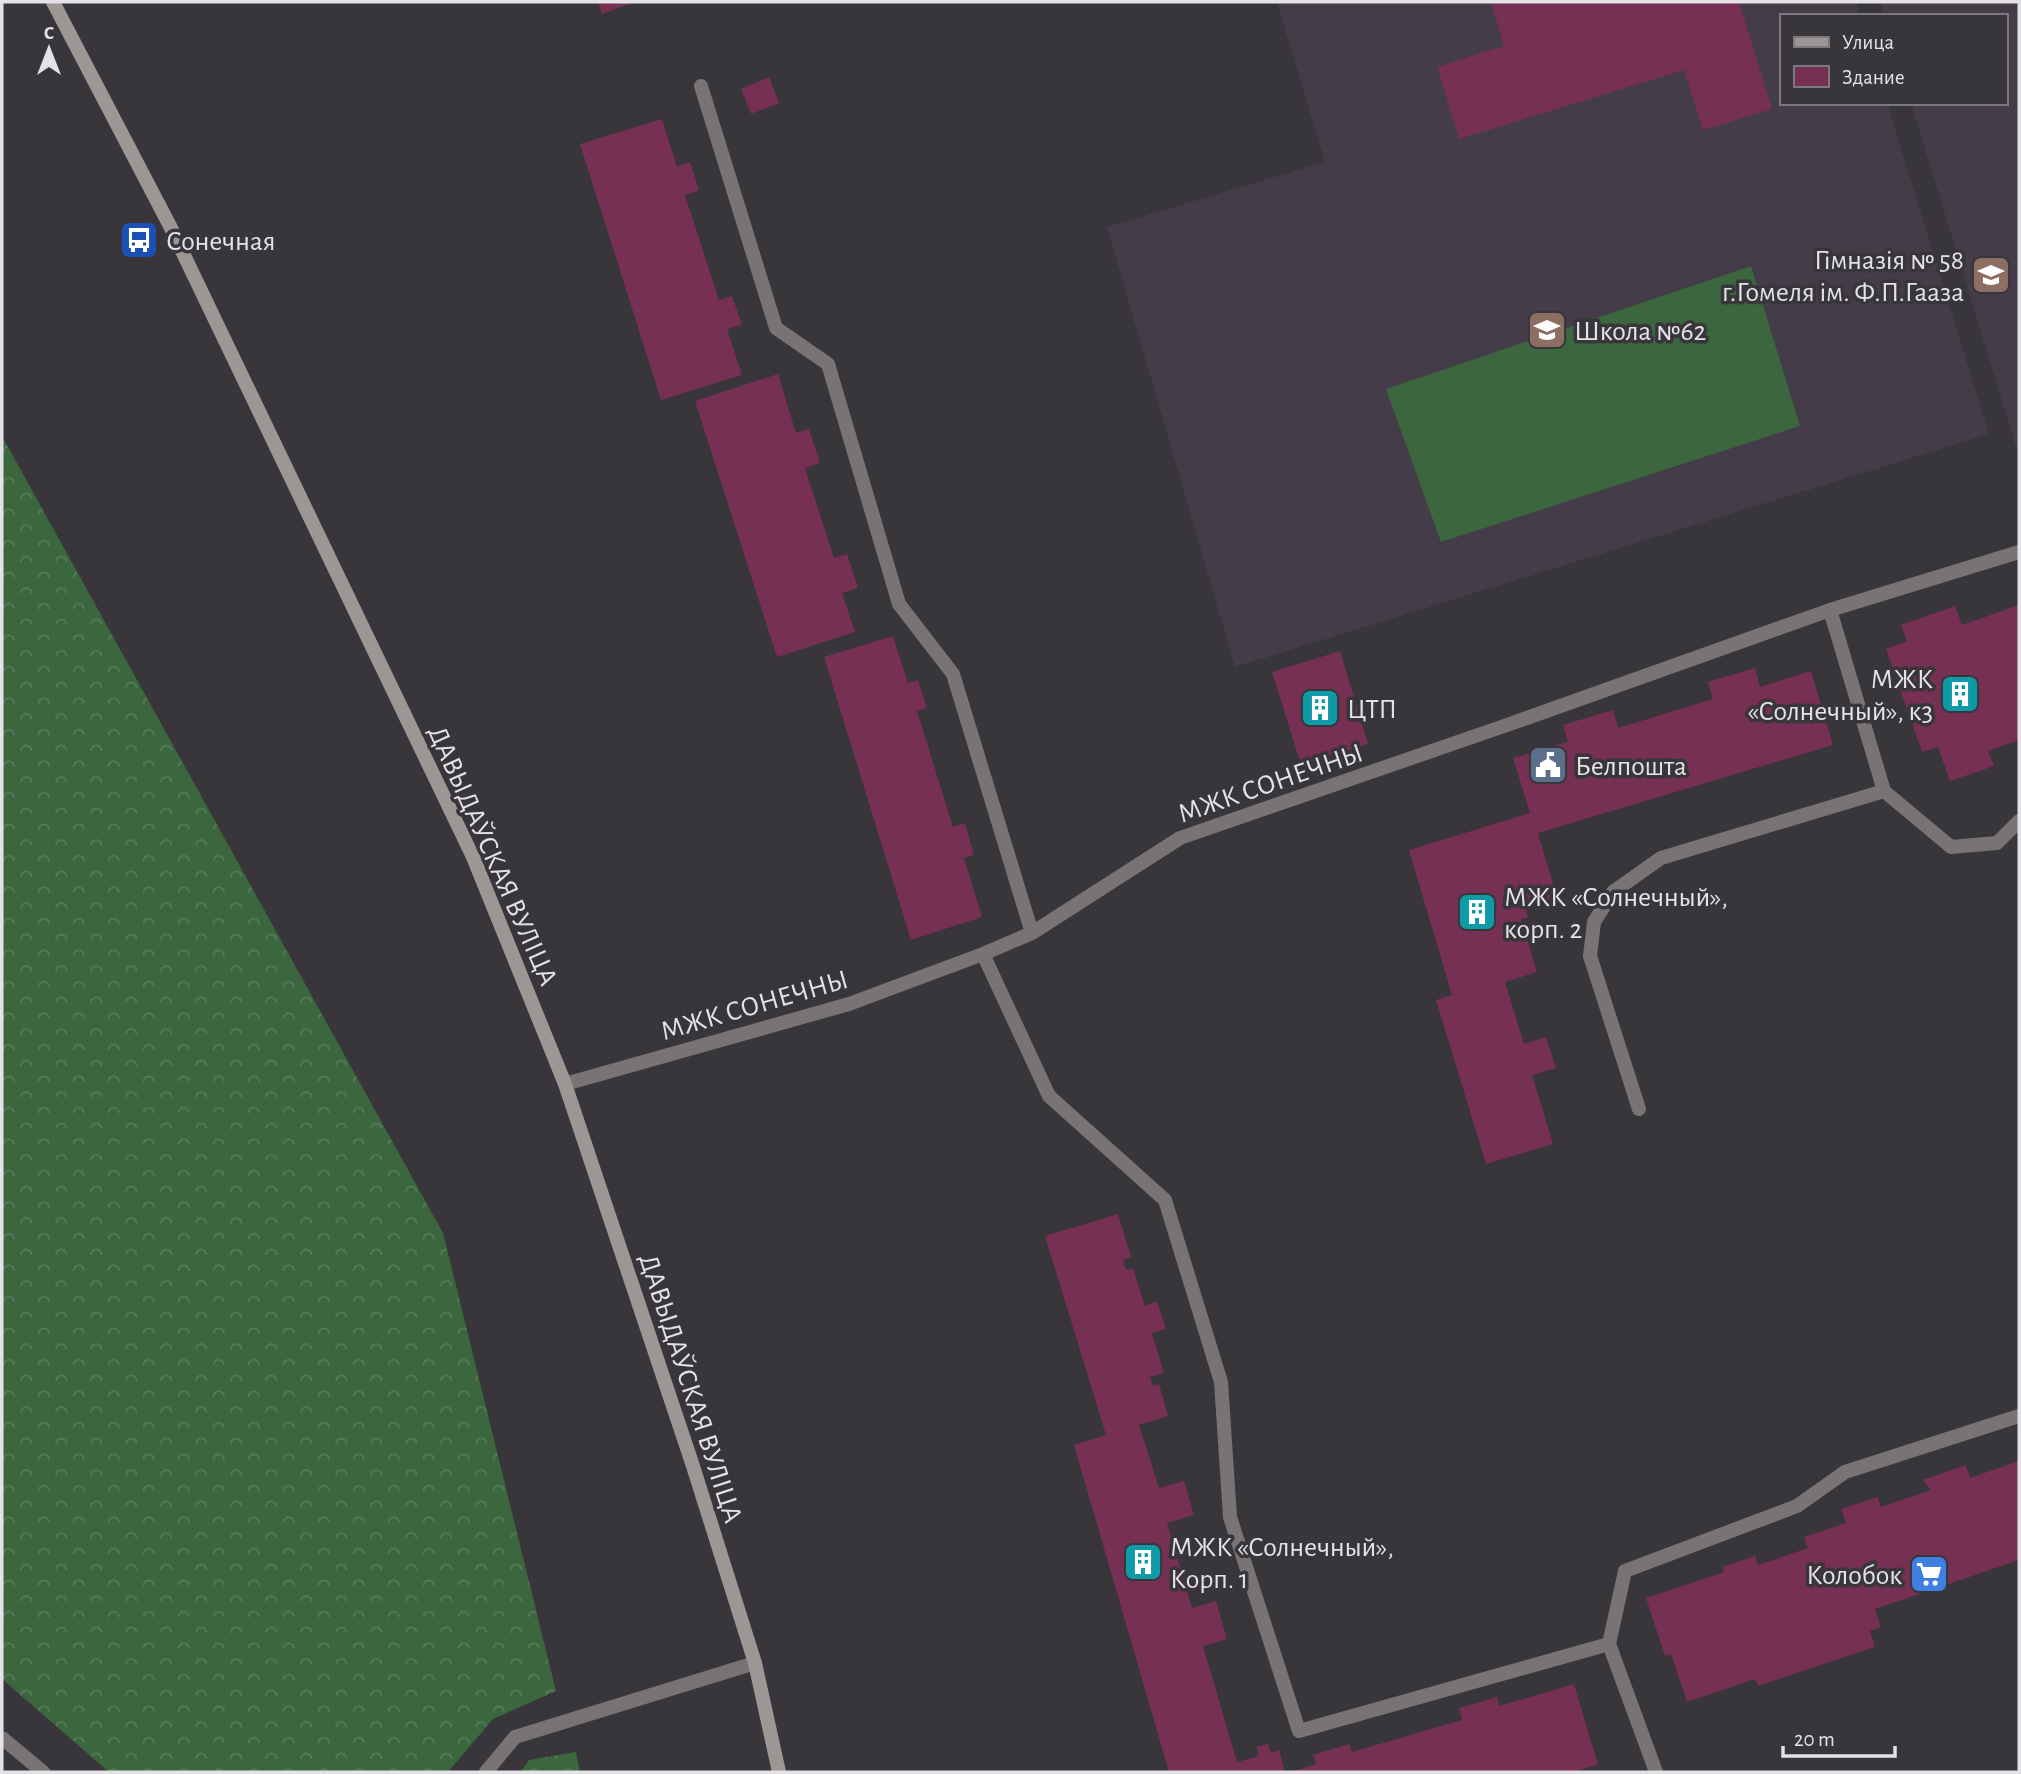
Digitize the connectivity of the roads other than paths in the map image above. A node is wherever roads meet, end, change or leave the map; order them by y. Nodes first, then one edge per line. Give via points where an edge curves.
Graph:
1 (53, 2) edge
2 (701, 86) dead end
3 (2019, 552) edge
4 (1830, 610) junction
5 (1884, 791) junction
6 (2019, 821) edge
7 (1032, 933) junction
8 (983, 954) junction
9 (565, 1084) junction
10 (1639, 1109) dead end
11 (2019, 1416) edge
12 (1609, 1644) junction
13 (755, 1663) junction
14 (2, 1738) edge
15 (43, 1772) edge
16 (486, 1772) edge
17 (779, 1772) edge
18 (1656, 1772) edge

1 - 9 street, ДАВЫДАЎСКАЯ ВУЛІЦА via 170,226 473,858
2 - 7 street via 776,327 828,364 899,604 953,674
3 - 4 street, МЖК СОНЕЧНЫ
4 - 5 street
4 - 7 street, МЖК СОНЕЧНЫ via 1181,838
5 - 6 street via 1951,847 1997,843
5 - 10 street via 1661,858 1613,892 1594,922 1590,956
7 - 8 street, МЖК СОНЕЧНЫ
8 - 9 street, МЖК СОНЕЧНЫ via 849,1004
8 - 12 street via 1049,1096 1165,1200 1221,1382 1230,1517 1300,1731
9 - 13 street, ДАВЫДАЎСКАЯ ВУЛІЦА
11 - 12 street via 1845,1472 1797,1506 1625,1572
12 - 18 street
13 - 16 street via 515,1737
13 - 17 street, ДАВЫДАЎСКАЯ ВУЛІЦА
14 - 15 street

